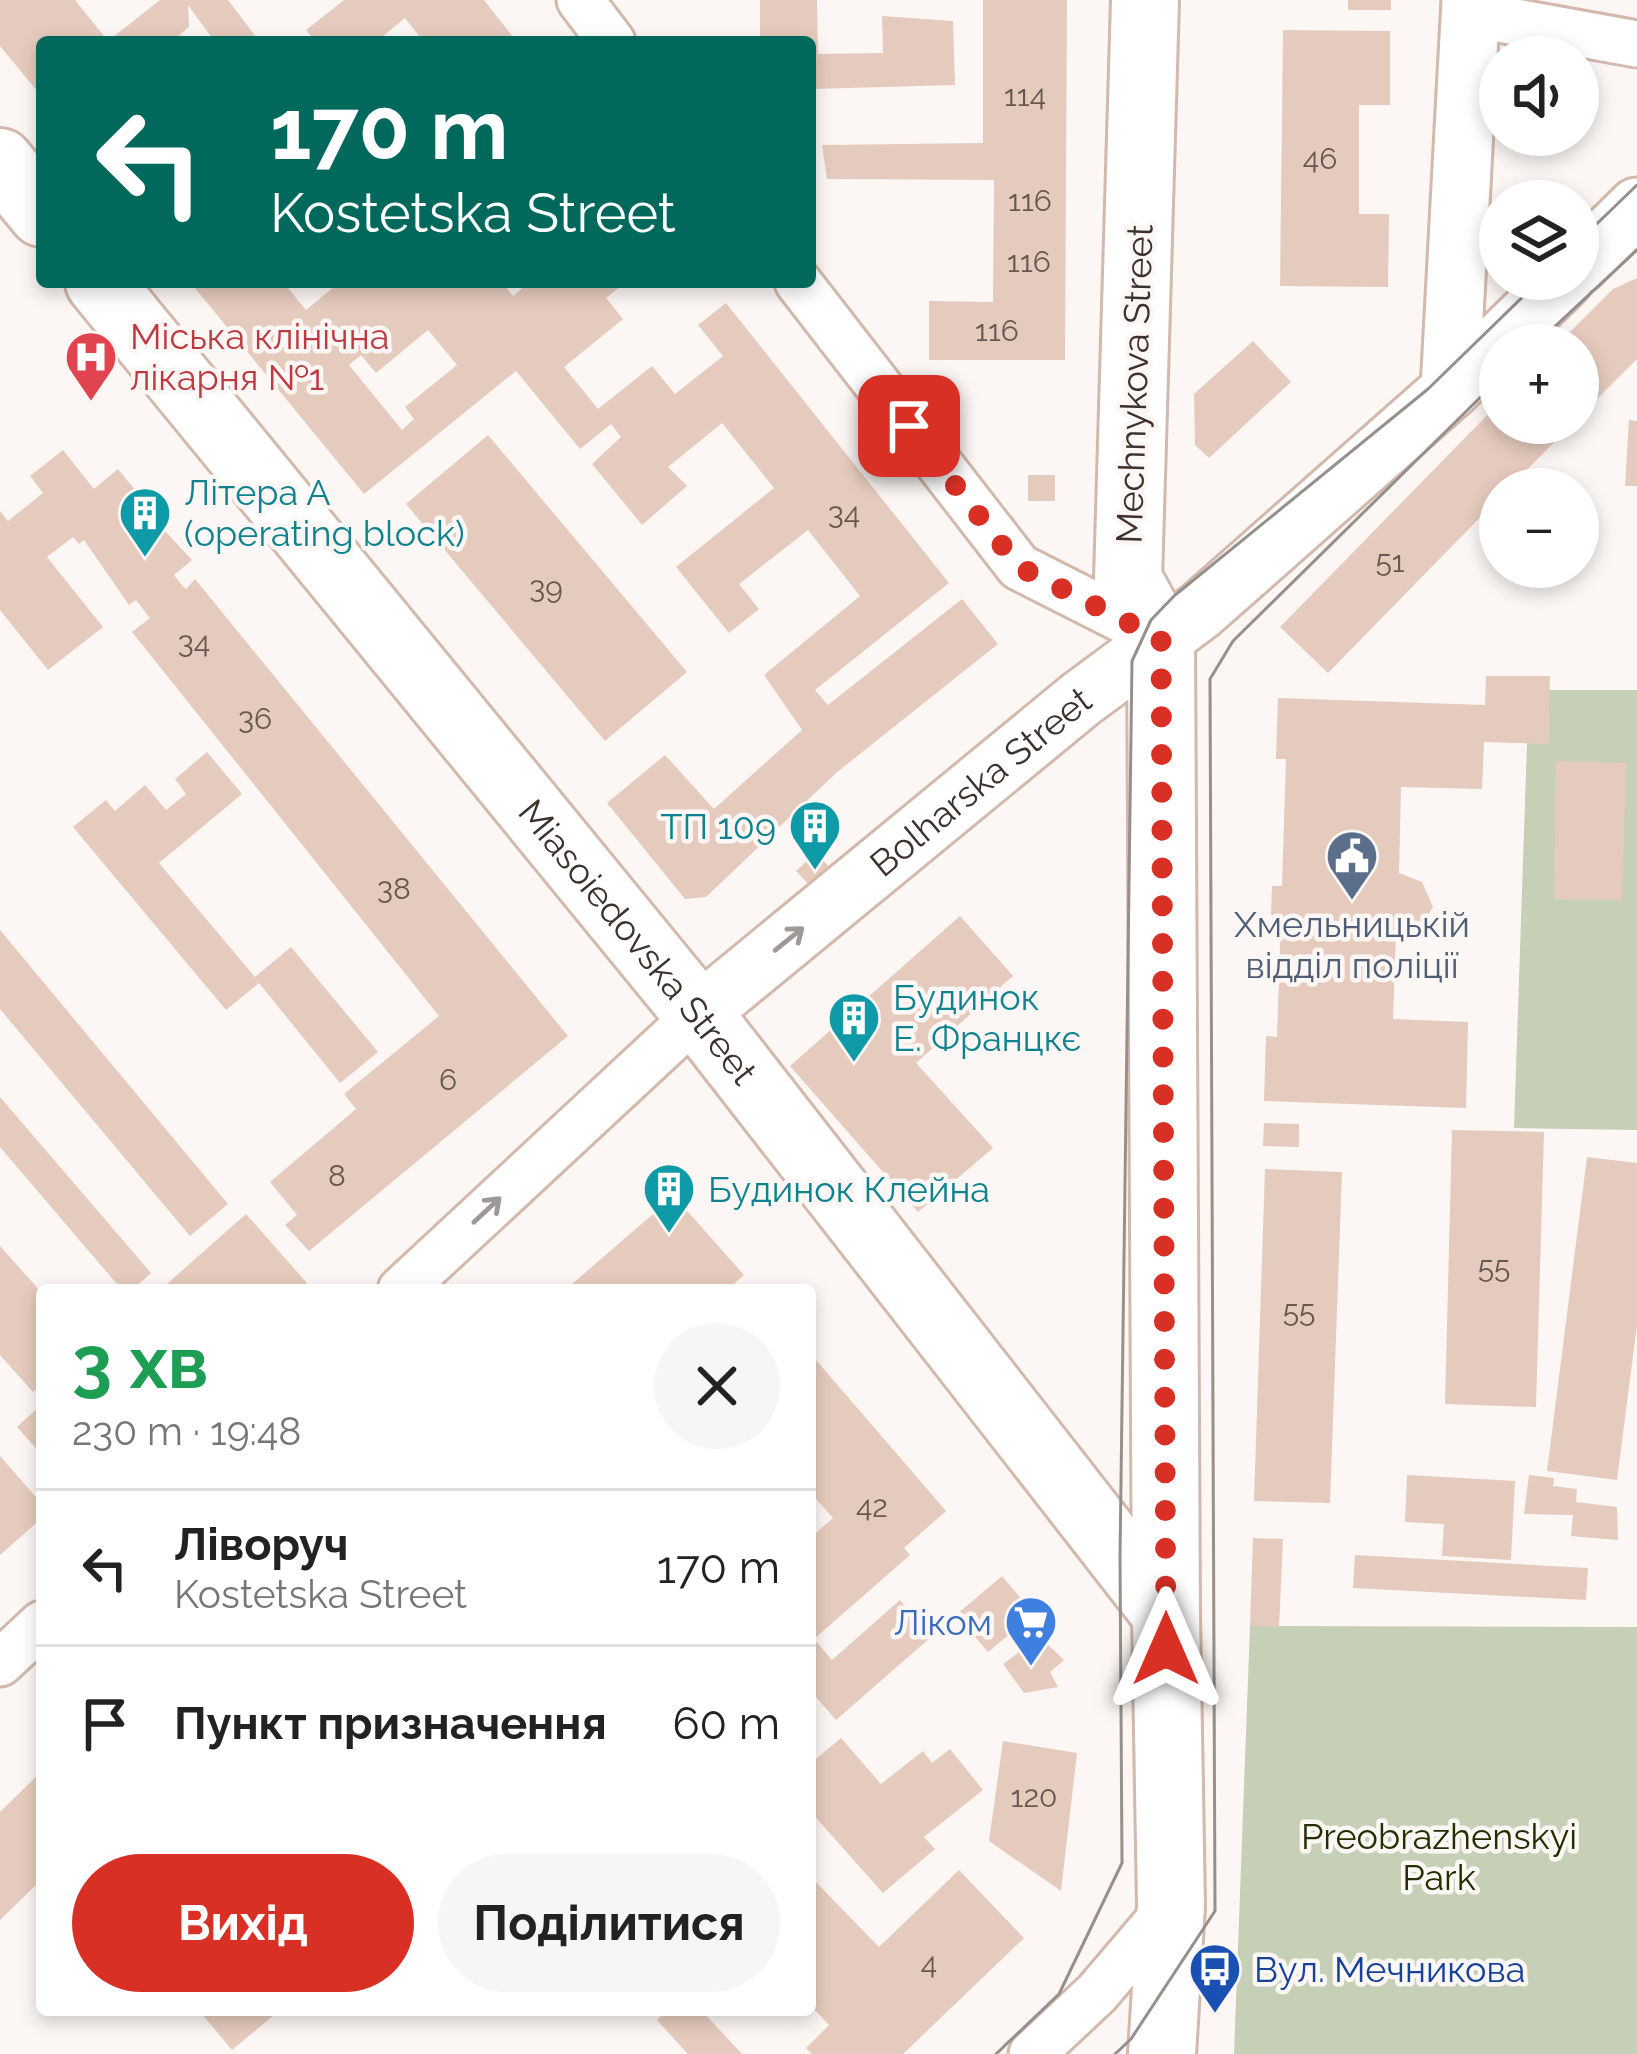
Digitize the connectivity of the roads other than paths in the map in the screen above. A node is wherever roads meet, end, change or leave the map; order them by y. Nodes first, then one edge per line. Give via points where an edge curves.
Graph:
1 (580, 0) edge
2 (1145, 0) edge
3 (1471, 7) edge
4 (607, 36) edge
5 (1637, 44) edge
6 (0, 162) edge
7 (36, 206) edge
8 (1637, 207) edge
9 (1599, 244) edge
10 (104, 288) edge
11 (803, 288) edge
12 (1542, 300) edge
13 (1450, 390) junction
14 (1161, 639) junction
15 (698, 1014) junction
16 (407, 1284) edge
17 (1166, 1614) junction
18 (36, 1630) edge
19 (0, 1663) edge
20 (1172, 1906) junction
21 (1032, 2054) edge
22 (1162, 2054) edge

1 - 4 street
2 - 14 main road, Mechnykova Street via 1128,579
3 - 5 street
3 - 13 street
6 - 7 main road
8 - 9 street
10 - 15 main road, Miasoiedovska Street
11 - 14 street via 1019,567
12 - 13 street, Bolharska Street
13 - 14 street, Bolharska Street
15 -> 14 street, Bolharska Street
14 - 17 main road, Mechnykova Street
16 -> 15 street, Bolharska Street
15 - 17 main road, Miasoiedovska Street
17 - 20 main road, Mechnykova Street
18 - 19 street
20 - 21 street
20 - 22 main road, Mechnykova Street

